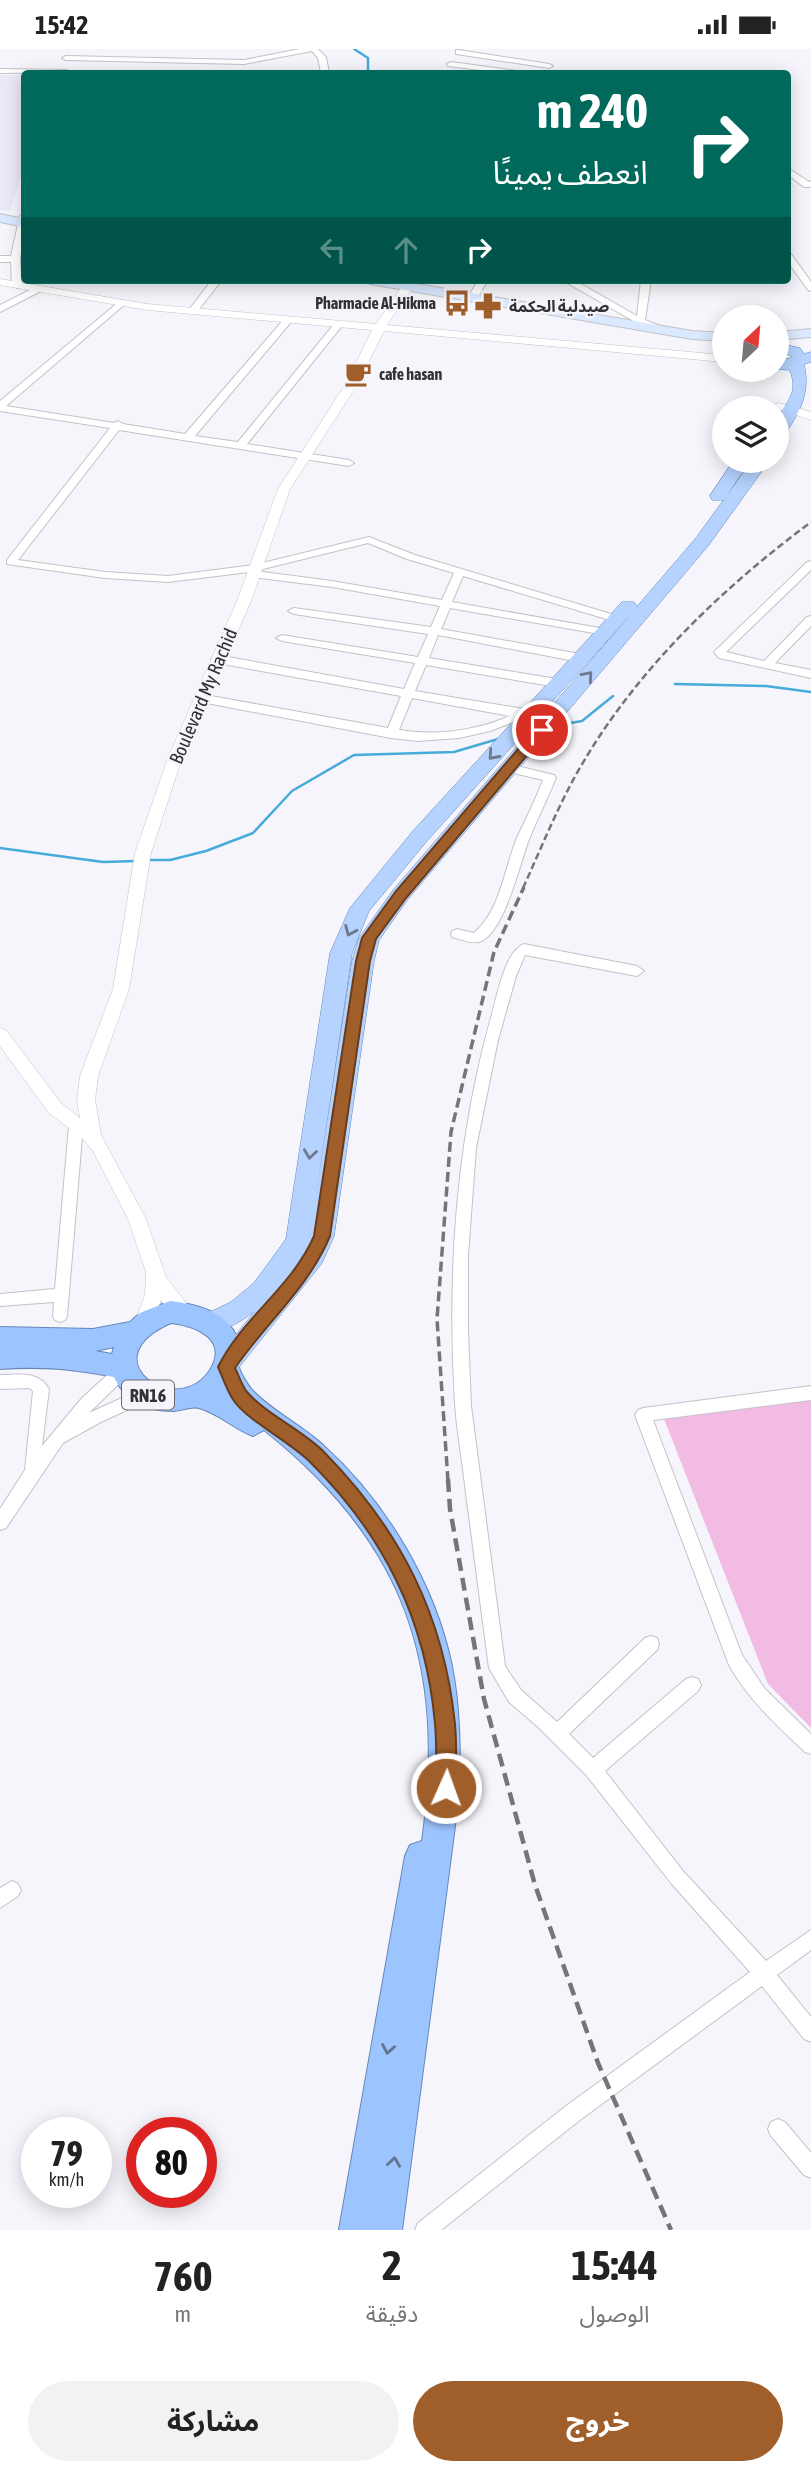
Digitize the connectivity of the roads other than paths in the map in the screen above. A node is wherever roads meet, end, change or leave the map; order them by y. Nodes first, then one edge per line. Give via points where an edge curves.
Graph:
1 (240, 49) edge
2 (313, 49) edge
3 (165, 50) edge
4 (460, 51) edge
5 (66, 53) edge
6 (82, 53) edge
7 (209, 55) edge
8 (141, 58) junction
9 (200, 60) junction
10 (249, 62) junction
11 (451, 64) junction
12 (549, 66) dead end
13 (533, 69) edge
14 (194, 70) edge
15 (253, 70) edge
16 (325, 70) edge
17 (448, 70) edge
18 (496, 70) edge
19 (0, 71) edge
20 (21, 72) edge
21 (791, 173) edge
22 (810, 186) edge
23 (791, 189) edge
24 (0, 218) edge
25 (21, 221) edge
26 (21, 239) edge
27 (18, 257) edge
28 (0, 260) edge
29 (791, 260) edge
30 (0, 282) edge
31 (214, 284) edge
32 (393, 284) edge
33 (481, 284) edge
34 (574, 284) edge
35 (645, 284) edge
36 (17, 285) junction
37 (407, 287) junction
38 (811, 288) edge
39 (38, 289) junction
40 (473, 298) junction
41 (0, 300) edge
42 (12, 302) junction
43 (121, 303) junction
44 (0, 309) edge
45 (193, 311) junction
46 (288, 320) junction
47 (640, 321) junction
48 (338, 324) junction
49 (379, 329) junction
50 (664, 330) junction
51 (811, 333) edge
52 (789, 335) edge
53 (712, 336) edge
54 (712, 357) edge
55 (798, 360) edge
56 (789, 400) edge
57 (0, 407) edge
58 (789, 410) edge
59 (811, 416) edge
60 (118, 424) junction
61 (189, 436) junction
62 (242, 444) junction
63 (304, 454) junction
64 (349, 463) dead end
65 (733, 473) edge
66 (752, 473) edge
67 (811, 564) edge
68 (253, 571) junction
69 (460, 571) junction
70 (798, 576) junction
71 (811, 581) edge
72 (444, 605) junction
73 (294, 611) dead end
74 (811, 618) edge
75 (611, 625) junction
76 (434, 631) junction
77 (282, 638) dead end
78 (217, 659) junction
79 (580, 659) junction
80 (423, 662) junction
81 (767, 665) junction
82 (810, 673) edge
83 (558, 683) junction
84 (408, 693) junction
85 (200, 698) junction
86 (526, 715) junction
87 (391, 734) junction
88 (509, 768) junction
89 (457, 934) dead end
90 (637, 971) dead end
91 (0, 1034) edge
92 (76, 1125) junction
93 (92, 1136) junction
94 (154, 1268) junction
95 (62, 1294) junction
96 (0, 1300) edge
97 (184, 1312) junction
98 (60, 1316) dead end
99 (213, 1322) junction
100 (139, 1327) junction
101 (0, 1338) edge
102 (0, 1359) edge
103 (227, 1366) junction
104 (124, 1369) junction
105 (0, 1383) edge
106 (811, 1393) edge
107 (146, 1394) junction
108 (197, 1396) junction
109 (49, 1448) junction
110 (31, 1471) junction
111 (0, 1523) edge
112 (651, 1644) dead end
113 (692, 1685) dead end
114 (557, 1733) junction
115 (811, 1746) edge
116 (593, 1770) junction
117 (811, 1939) edge
118 (764, 1973) junction
119 (811, 2032) edge
120 (778, 2129) dead end
121 (811, 2168) edge
122 (357, 2230) edge
123 (384, 2230) edge
124 (425, 2230) edge

1 - 10 street
2 - 10 street
2 - 16 street via 322,57
3 - 8 street
4 - 11 street
4 - 13 street
5 - 6 street
6 - 8 street
7 - 9 street
7 - 10 street
8 - 9 street
9 - 14 street
10 - 15 street
11 - 17 street
11 - 18 street
12 - 13 street
19 - 20 street
21 - 22 street
22 - 23 street
24 - 25 main road
26 - 27 street
27 - 28 street
27 - 36 street
29 - 38 street
30 - 36 street
31 - 45 street
32 - 37 main road
33 - 40 street
34 - 47 street
35 - 47 street
36 - 39 street
37 - 40 main road
37 - 49 street, Boulevard My Rachid
39 - 42 street
39 - 43 street
40 - 50 main road
41 - 42 street
42 - 44 street
43 - 45 street
43 - 57 street
45 - 46 street
46 - 48 street
46 - 61 street
47 - 50 street
48 - 49 street
48 - 62 street
49 - 54 street
49 - 63 street, Boulevard My Rachid via 351,385
50 - 53 main road
51 - 52 main road
55 - 56 main road via 803,378
57 - 60 street
58 - 59 street
60 - 61 street
60 - 68 street via 10,562 148,579
61 - 62 street
62 - 63 street
63 - 64 street
63 - 68 street, Boulevard My Rachid via 284,489
65 - 75 main road via 691,537
88 -> 66 main road via 702,542
67 - 70 street
68 - 69 street via 367,539
68 - 72 street
68 - 78 street, Boulevard My Rachid
69 - 72 street
69 - 75 street
70 - 71 street
70 - 81 street via 720,652
72 - 75 street
72 - 76 street
73 - 76 street
74 - 81 street
75 - 79 main road
76 - 79 street
76 - 80 street
77 - 80 street
78 - 84 street
78 - 85 street, Boulevard My Rachid
79 - 83 main road
80 - 83 street
80 - 84 street
81 - 82 street
83 - 86 main road
84 - 86 street
84 - 87 street
85 - 87 street
85 - 93 street, Boulevard My Rachid via 175,758 137,880 121,989 87,1088
86 - 87 street via 455,734
86 -> 99 main road via 360,908 341,953 298,1240 282,1268 255,1297 232,1316
88 - 89 street via 550,778 486,931 477,938
88 - 103 main road via 369,938 322,1236 314,1256
90 - 114 street via 524,949 520,952 491,1040 469,1148 461,1255 461,1370 492,1643 505,1683
91 - 92 street via 55,1108
92 - 93 street
92 - 95 street
93 - 94 street via 137,1219
94 - 97 street via 165,1291
94 - 100 street via 154,1295
95 - 96 street
95 - 98 street
97 - 99 highway
97 - 100 highway via 157,1316
99 - 103 highway via 227,1341
100 - 101 highway via 93,1340
100 - 104 highway, RN16 via 124,1350
102 - 104 highway, RN16 via 71,1357
103 - 108 highway, RN16 via 215,1384
123 -> 103 highway via 446,1788 446,1726 437,1666 410,1584 367,1512 313,1453 241,1397
104 - 107 highway, RN16 via 136,1388
104 - 109 street via 84,1405
105 - 110 street via 32,1381 41,1389
106 - 115 street via 643,1415 735,1659 747,1682
107 - 108 highway, RN16 via 171,1401
107 - 109 street via 95,1417
108 -> 122 highway, RN16 via 230,1408 275,1440 339,1500 371,1543 397,1591 422,1671 431,1748 427,1820
109 - 110 street
110 - 111 street
112 - 114 street
113 - 116 street
114 - 116 street
116 - 118 street via 677,1877
117 - 118 street
118 - 119 street
118 - 124 street via 583,2105
120 - 121 street

